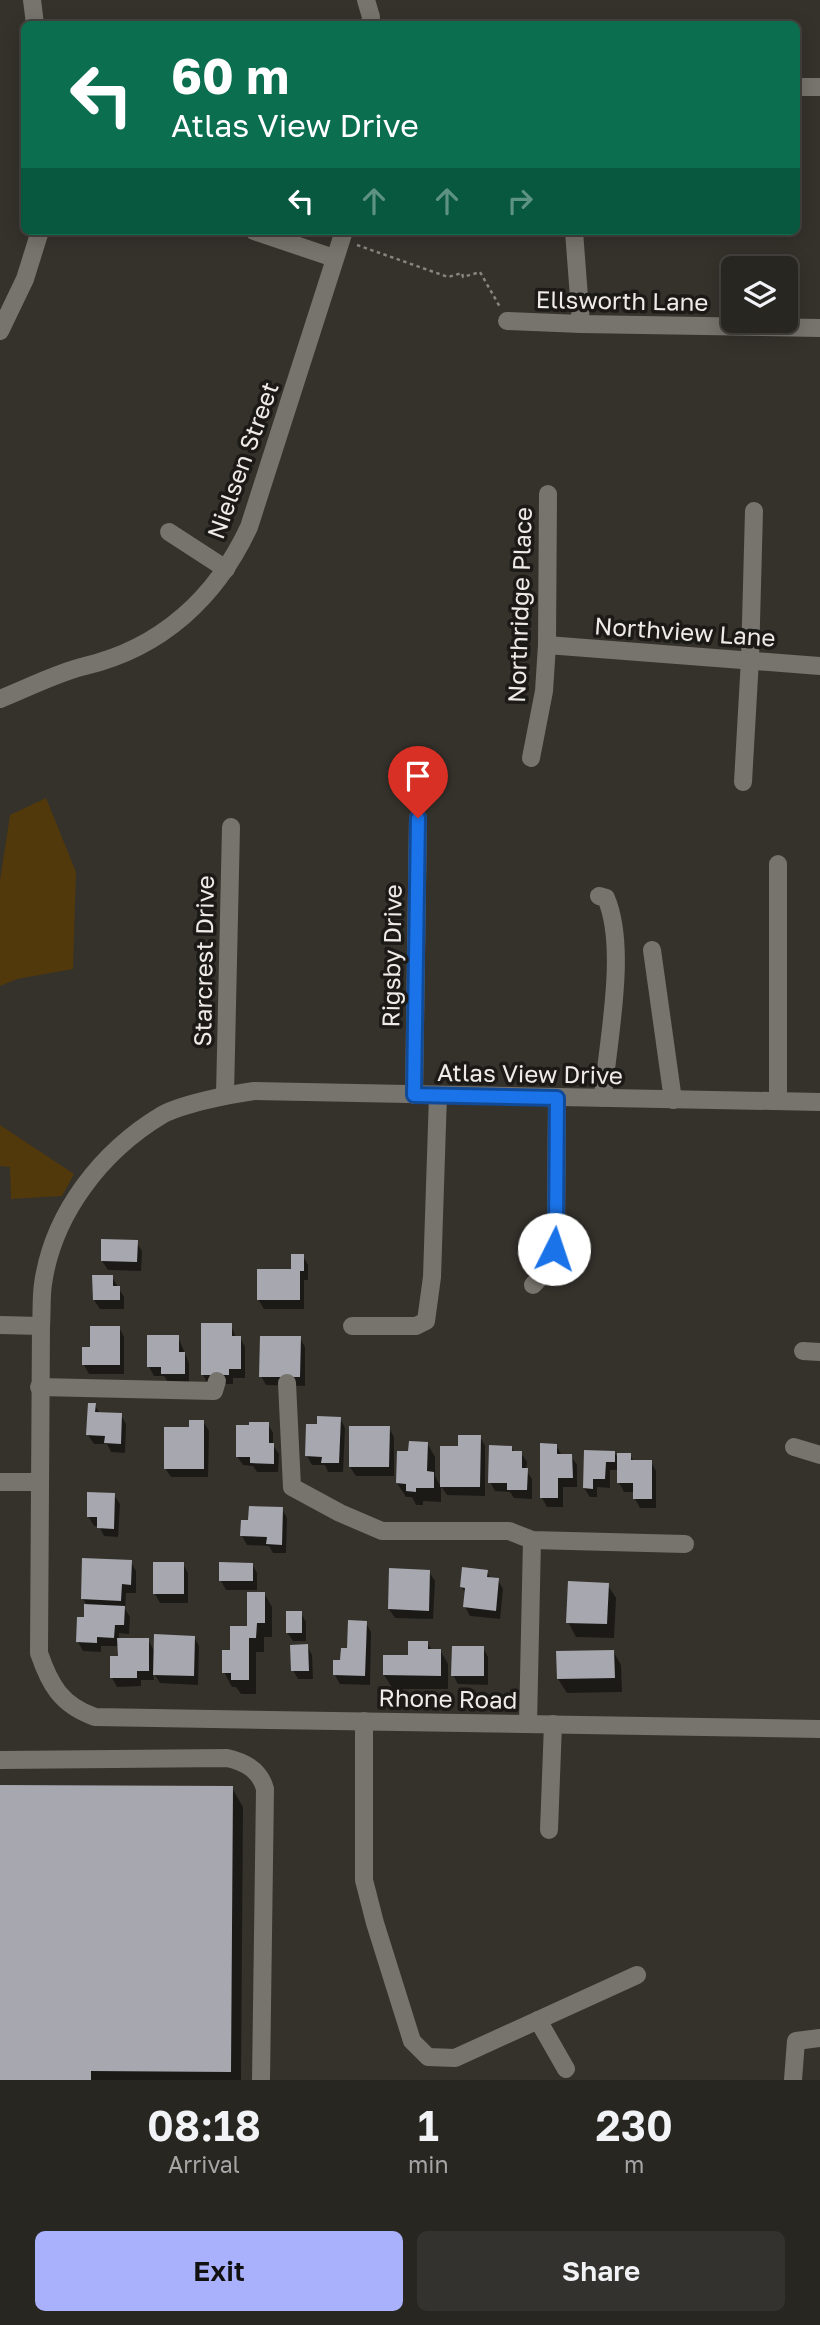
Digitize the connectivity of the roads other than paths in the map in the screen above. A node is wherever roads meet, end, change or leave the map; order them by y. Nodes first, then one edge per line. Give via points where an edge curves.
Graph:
1 (32, 0) edge
2 (366, 0) edge
3 (35, 21) edge
4 (370, 21) edge
5 (800, 87) edge
6 (820, 87) edge
7 (39, 235) edge
8 (266, 235) edge
9 (342, 235) edge
10 (574, 235) edge
11 (334, 258) junction
12 (507, 321) dead end
13 (581, 324) junction
14 (820, 328) edge
15 (0, 331) edge
16 (548, 494) dead end
17 (754, 511) dead end
18 (169, 532) dead end
19 (226, 569) junction
20 (547, 645) junction
21 (750, 659) junction
22 (820, 666) edge
23 (0, 699) edge
24 (531, 758) dead end
25 (743, 782) dead end
26 (418, 818) dead end
27 (231, 827) dead end
28 (778, 864) dead end
29 (599, 896) dead end
30 (652, 950) dead end
31 (225, 1095) junction
32 (414, 1095) junction
33 (438, 1096) junction
34 (557, 1098) junction
35 (603, 1098) junction
36 (673, 1100) junction
37 (778, 1101) junction
38 (820, 1102) edge
39 (533, 1285) dead end
40 (0, 1325) edge
41 (41, 1326) junction
42 (352, 1326) dead end
43 (217, 1381) dead end
44 (287, 1384) dead end
45 (39, 1387) junction
46 (794, 1447) dead end
47 (820, 1455) edge
48 (0, 1482) edge
49 (40, 1482) junction
50 (532, 1540) junction
51 (685, 1544) dead end
52 (76, 1710) joint
53 (364, 1721) junction
54 (528, 1724) junction
55 (553, 1724) junction
56 (820, 1729) edge
57 (0, 1760) edge
58 (549, 1830) dead end
59 (637, 1975) dead end
60 (538, 2021) junction
61 (820, 2038) edge
62 (566, 2069) dead end
63 (261, 2080) edge
64 (793, 2080) edge

1 - 3 street
2 - 4 street
5 - 6 street
7 - 15 street
8 - 11 street
9 - 11 street, Nielsen Street
10 - 13 street
11 - 19 street, Nielsen Street via 249,527
12 - 13 street, Ellsworth Lane
13 - 14 street, Ellsworth Lane
16 - 20 street, Northridge Place
17 - 21 street
18 - 19 street
19 - 23 street, Nielsen Street via 195,607 158,637 116,658
20 - 21 street, Northview Lane
20 - 24 street, Northridge Place
21 - 22 street, Northview Lane
21 - 25 street
26 - 32 street, Rigsby Drive
27 - 31 street, Starcrest Drive
28 - 37 street
29 - 35 street via 606,898 611,910 614,952 611,1039
30 - 36 street
31 - 32 street, Atlas View Drive via 254,1091
31 - 41 street, Atlas View Drive via 164,1114 111,1154 77,1194 52,1245 43,1284
32 - 33 street, Atlas View Drive
33 - 34 street, Atlas View Drive
33 - 42 street via 432,1277 426,1321 416,1326
34 - 35 street, Atlas View Drive
34 - 39 street via 556,1233 551,1266
35 - 36 street, Atlas View Drive
36 - 37 street, Atlas View Drive
37 - 38 street, Atlas View Drive
40 - 41 street
41 - 45 street, Atlas View Drive
43 - 45 street via 214,1391
44 - 50 street via 292,1488 383,1531 509,1531
45 - 49 street, Atlas View Drive
46 - 47 street
48 - 49 street
49 - 52 street, Atlas View Drive via 39,1653 50,1683
50 - 51 street
50 - 54 street
52 - 53 street, Rhone Road via 95,1717
53 - 54 street, Rhone Road
53 - 60 street via 364,1880 412,2041 428,2057 454,2058
54 - 55 street, Rhone Road
55 - 56 street, Rhone Road
55 - 58 street
57 - 63 street via 227,1758 258,1773 265,1789
59 - 60 street
60 - 62 street
61 - 64 street via 796,2042

